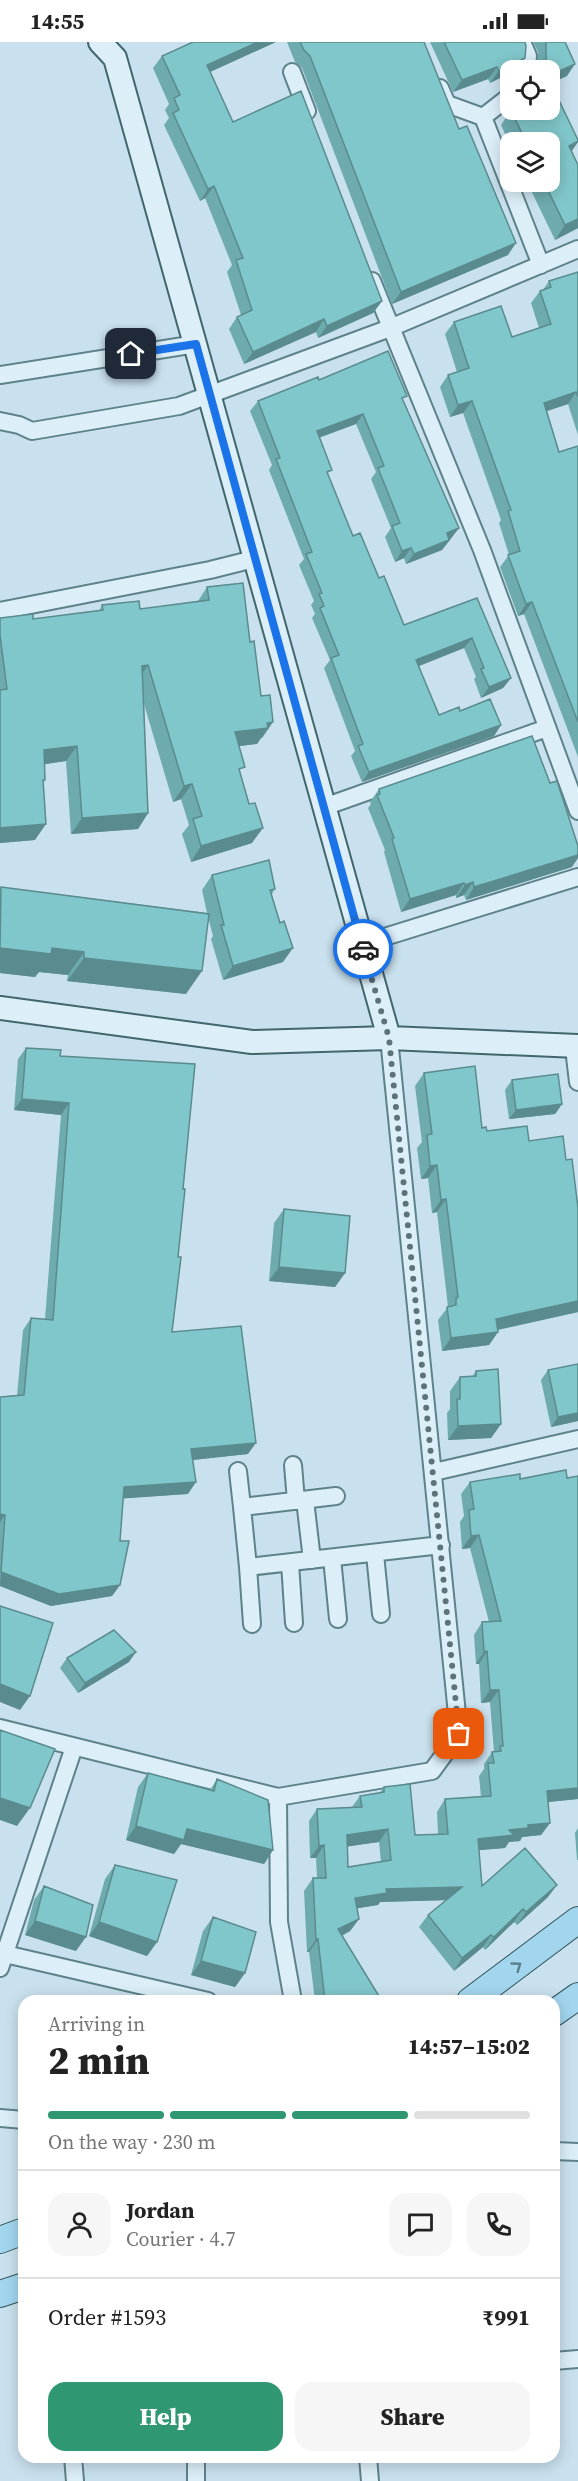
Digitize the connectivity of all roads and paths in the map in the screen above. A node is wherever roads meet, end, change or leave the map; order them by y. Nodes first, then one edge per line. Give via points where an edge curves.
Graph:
1 (100, 42) edge
2 (522, 42) edge
3 (528, 60) edge
4 (292, 72) dead end
5 (433, 73) edge
6 (500, 104) edge
7 (483, 117) junction
8 (313, 127) edge
9 (578, 249) edge
10 (541, 265) junction
11 (369, 271) edge
12 (390, 327) junction
13 (196, 344) junction
14 (0, 375) edge
15 (210, 394) junction
16 (0, 422) edge
17 (254, 559) junction
18 (0, 611) edge
19 (547, 728) junction
20 (324, 807) junction
21 (578, 812) edge
22 (578, 877) edge
23 (362, 944) junction
24 (0, 1008) edge
25 (389, 1038) junction
26 (576, 1047) edge
27 (578, 1082) edge
28 (578, 1439) edge
29 (293, 1465) dead end
30 (238, 1471) dead end
31 (434, 1472) junction
32 (336, 1496) dead end
33 (301, 1500) junction
34 (243, 1507) junction
35 (441, 1545) junction
36 (375, 1554) junction
37 (332, 1558) junction
38 (312, 1560) junction
39 (290, 1563) junction
40 (248, 1567) junction
41 (381, 1614) dead end
42 (338, 1620) dead end
43 (294, 1623) dead end
44 (252, 1624) dead end
45 (0, 1728) edge
46 (74, 1747) junction
47 (278, 1797) junction
48 (578, 1920) edge
49 (2, 1961) edge
50 (177, 1995) edge
51 (292, 1995) edge
52 (478, 1995) edge
53 (578, 1996) edge
54 (560, 2009) edge
55 (0, 2118) edge
56 (18, 2120) edge
57 (560, 2151) edge
58 (578, 2152) edge
59 (18, 2233) edge
60 (0, 2240) edge
61 (18, 2288) edge
62 (0, 2294) edge
63 (578, 2359) edge
64 (560, 2360) edge
65 (74, 2463) edge
66 (196, 2463) edge
67 (368, 2463) edge
68 (75, 2481) edge
69 (196, 2481) edge
70 (370, 2481) edge

1 - 13 street via 115,58
2 - 3 street
4 - 8 street
5 - 7 street via 447,104
6 - 7 street
7 - 10 street
9 - 10 street
10 - 12 street
11 - 12 street
12 - 15 street
12 - 19 street via 482,550
13 - 14 street
13 - 15 street
15 - 16 street via 179,406 32,431
15 - 17 street
17 - 18 street
17 - 20 street
19 - 20 street
19 - 21 street
20 - 23 street
22 - 23 street
23 - 25 street
24 - 25 street via 252,1042
25 - 26 street
25 - 31 street
26 - 27 street
28 - 31 street
29 - 33 street
30 - 34 street
31 - 35 street
32 - 33 street
33 - 34 street
33 - 38 street
34 - 40 street
35 - 36 street
35 - 47 street via 459,1734 432,1771
36 - 37 street
36 - 41 street
37 - 38 street
37 - 42 street
38 - 39 street
39 - 40 street
39 - 43 street
40 - 44 street
45 - 46 street
46 - 47 street
46 - 49 street
47 - 51 street via 279,1922
52 -> 48 main road
49 - 50 street
53 - 54 main road
55 - 56 street
57 - 58 street
59 - 60 main road
61 - 62 main road
63 - 64 street
65 - 68 street
66 - 69 street
67 - 70 street

